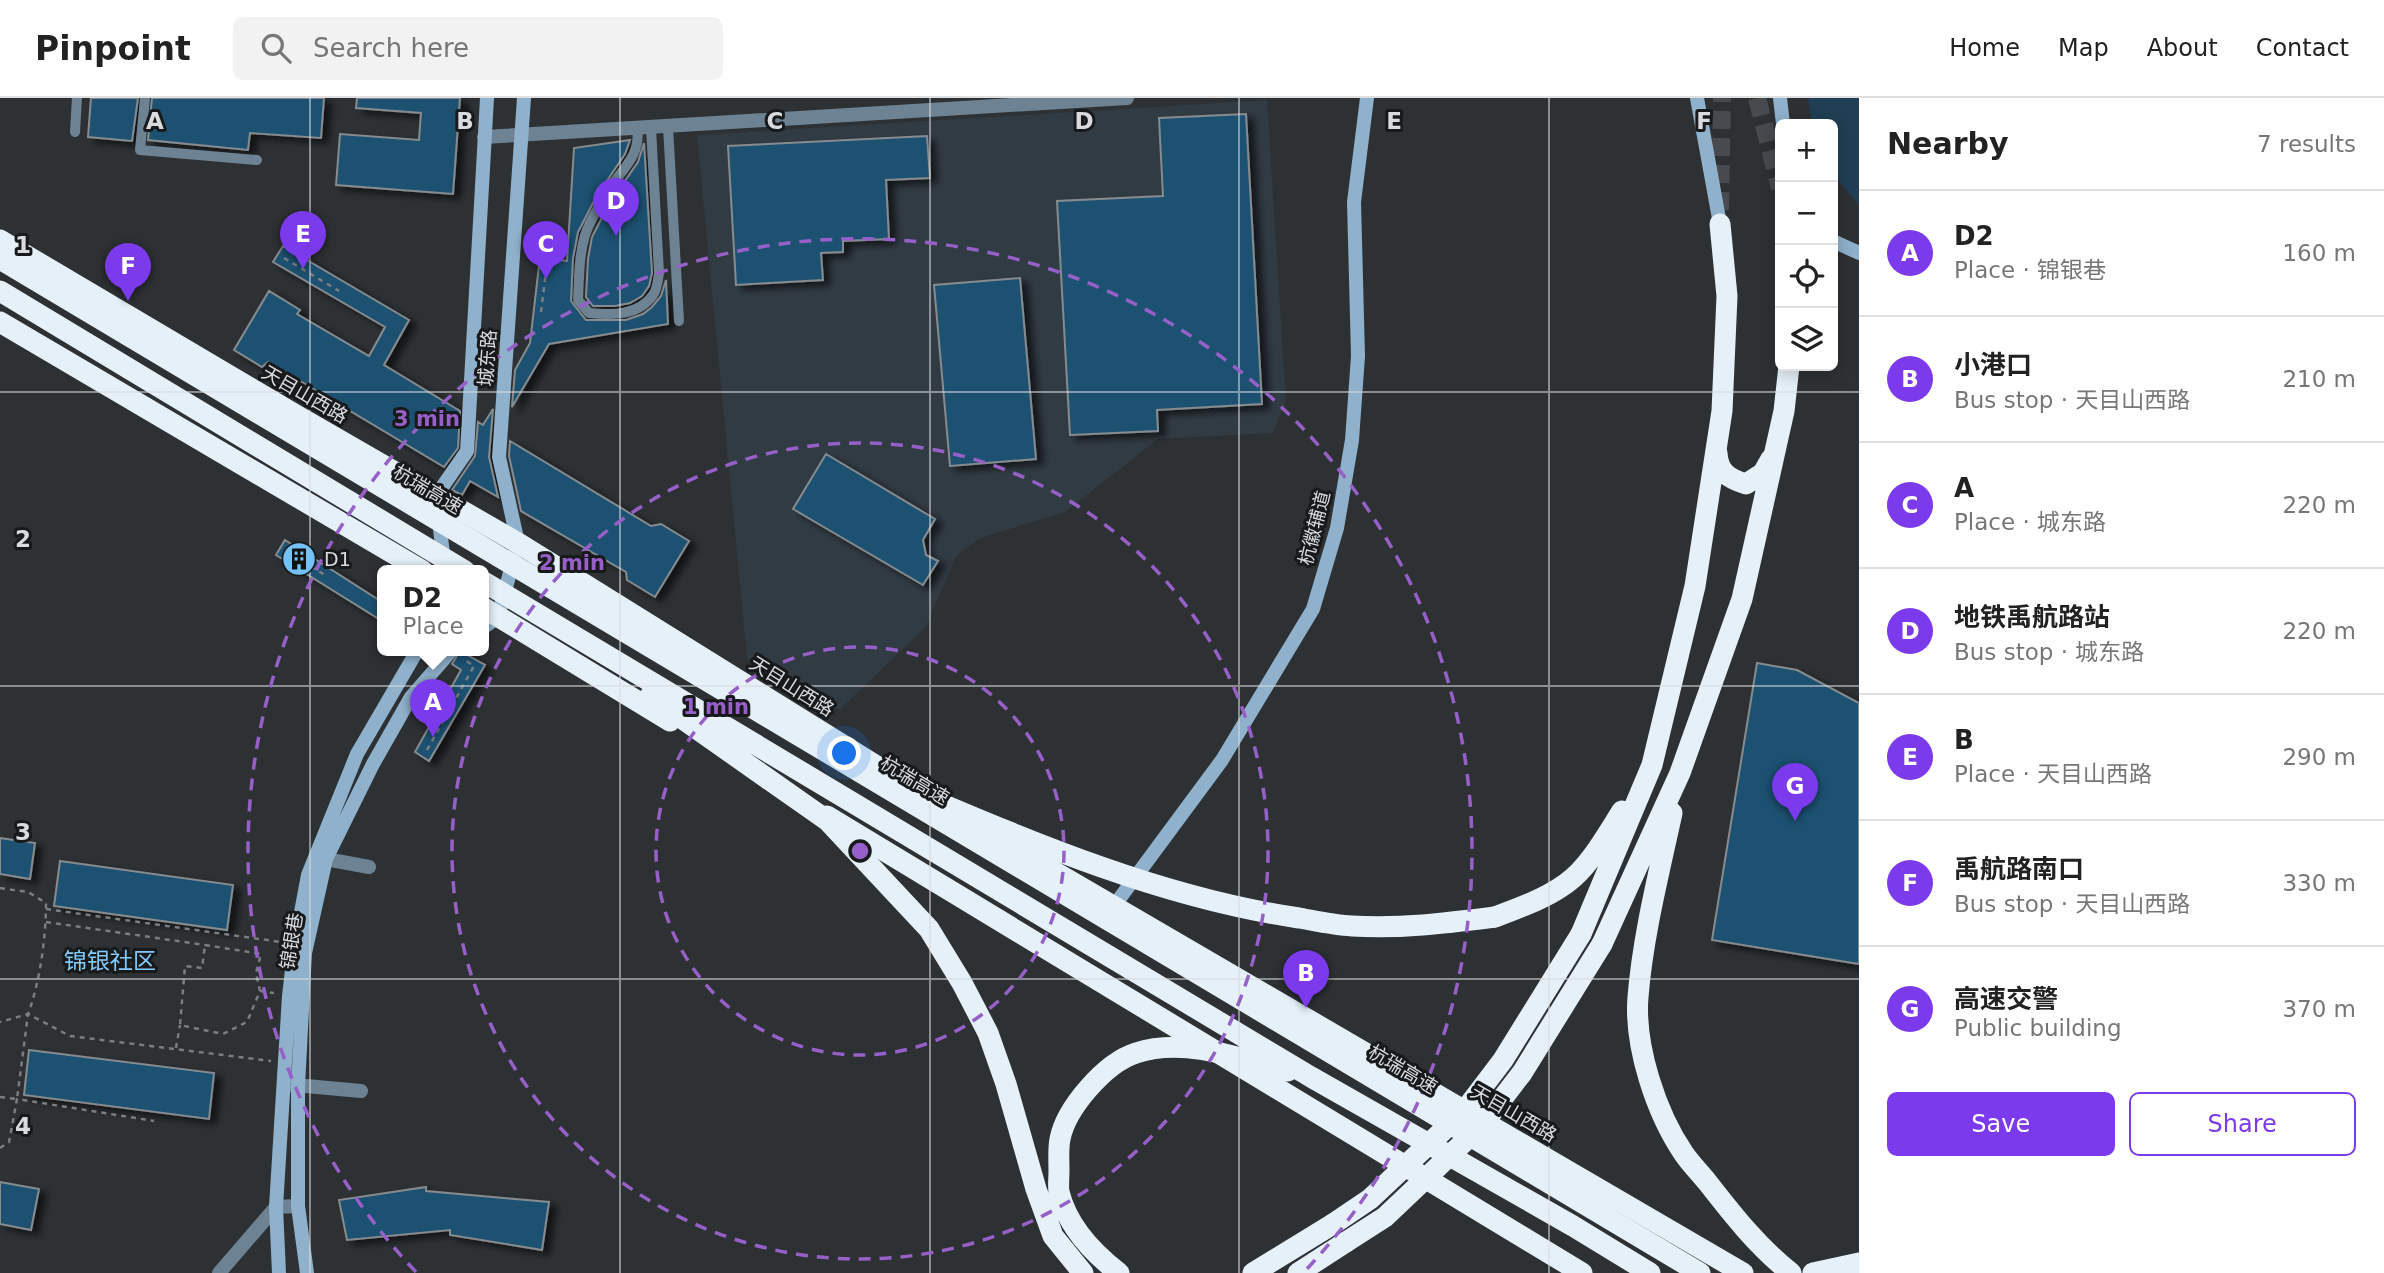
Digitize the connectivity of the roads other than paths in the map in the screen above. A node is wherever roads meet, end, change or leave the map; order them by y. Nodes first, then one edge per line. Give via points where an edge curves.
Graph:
1 (77, 98) edge
2 (145, 98) edge
3 (487, 98) edge
4 (524, 98) edge
5 (1127, 98) edge
6 (1367, 98) edge
7 (1697, 98) edge
8 (1780, 98) edge
9 (1782, 119) edge
10 (668, 127) junction
11 (644, 129) junction
12 (75, 132) dead end
13 (521, 134) junction
14 (484, 137) junction
15 (257, 160) dead end
16 (1720, 224) joint
17 (0, 240) edge
18 (1838, 243) edge
19 (1859, 253) edge
20 (0, 259) edge
21 (0, 292) edge
22 (679, 321) dead end
23 (0, 322) edge
24 (1788, 371) edge
25 (1717, 444) junction
26 (1774, 455) junction
27 (436, 496) junction
28 (519, 543) junction
29 (413, 565) edge
30 (444, 565) edge
31 (455, 565) edge
32 (489, 585) edge
33 (514, 600) junction
34 (489, 617) edge
35 (414, 656) edge
36 (452, 656) edge
37 (840, 762) junction
38 (1652, 765) junction
39 (1680, 773) junction
40 (326, 859) junction
41 (369, 867) dead end
42 (308, 875) junction
43 (1114, 906) junction
44 (1311, 1077) junction
45 (291, 1085) junction
46 (361, 1091) dead end
47 (276, 1206) junction
48 (298, 1206) junction
49 (1859, 1263) edge
50 (1741, 1272) edge
51 (219, 1273) edge
52 (279, 1273) edge
53 (307, 1273) edge
54 (1083, 1273) edge
55 (1119, 1273) edge
56 (1253, 1273) edge
57 (1298, 1273) edge
58 (1581, 1273) edge
59 (1650, 1273) edge
60 (1700, 1273) edge
61 (1774, 1273) edge
62 (1791, 1273) edge
63 (1813, 1273) edge

1 - 12 lane
2 - 15 lane via 140,150
3 - 14 main road, 城东路
4 - 13 main road, 城东路
5 - 10 street
6 - 43 main road, 杭徽辅道 via 1354,202 1359,356 1338,528 1312,609 1300,631 1222,760
7 - 16 main road
8 - 9 main road
10 - 11 street
10 - 22 lane
11 - 11 lane via 630,163 586,233 578,300 589,313 615,315 639,308 655,294 659,273
11 - 13 street
13 - 14 street
13 - 28 main road, 城东路 via 499,457
14 - 27 main road, 城东路 via 467,451
16 - 25 highway via 1727,296
17 - 27 highway, 天目山西路
18 - 19 main road
20 - 37 highway, 杭瑞高速, bridge
21 - 31 highway, bridge
23 - 29 highway
24 - 26 highway
25 - 26 highway via 1717,463 1729,478 1746,484 1763,473
25 - 38 highway via 1695,586
26 - 39 highway via 1742,599
27 - 28 highway, 天目山西路
27 - 30 main road
28 - 34 main road, 城东路
28 - 43 highway, 天目山西路 via 922,795
32 - 33 highway, bridge
33 - 44 highway, bridge
33 - 54 highway, bridge via 828,821 929,929 988,1033 1053,1236
34 - 58 highway
35 - 42 main road, 锦银巷 via 357,754
36 - 40 main road, 锦银巷 via 411,697
37 - 38 highway, bridge via 1085,862 1263,913 1351,926 1426,926 1495,917 1536,901 1573,878 1602,843
37 - 60 highway, 杭瑞高速, bridge
38 - 56 highway, bridge via 1581,934 1503,1060 1465,1110 1370,1199
39 - 57 highway, bridge via 1602,944 1522,1073 1482,1125 1385,1217
39 - 62 highway via 1647,931 1638,999 1651,1088 1684,1153 1735,1218
40 - 41 street
40 - 42 street
40 - 45 main road, 锦银巷 via 305,953
42 - 45 main road, 锦银巷 via 295,944 285,1063
43 - 50 highway, 天目山西路
44 - 55 highway, bridge via 1180,1047 1133,1054 1087,1090 1070,1113 1060,1139 1059,1192 1073,1225
44 - 59 highway, bridge
45 - 46 street
45 - 47 main road, 锦银巷
45 - 48 main road, 锦银巷
47 - 48 street
47 - 51 street
47 - 52 main road, 锦银巷
48 - 53 main road, 锦银巷
49 - 63 highway
50 - 61 highway

